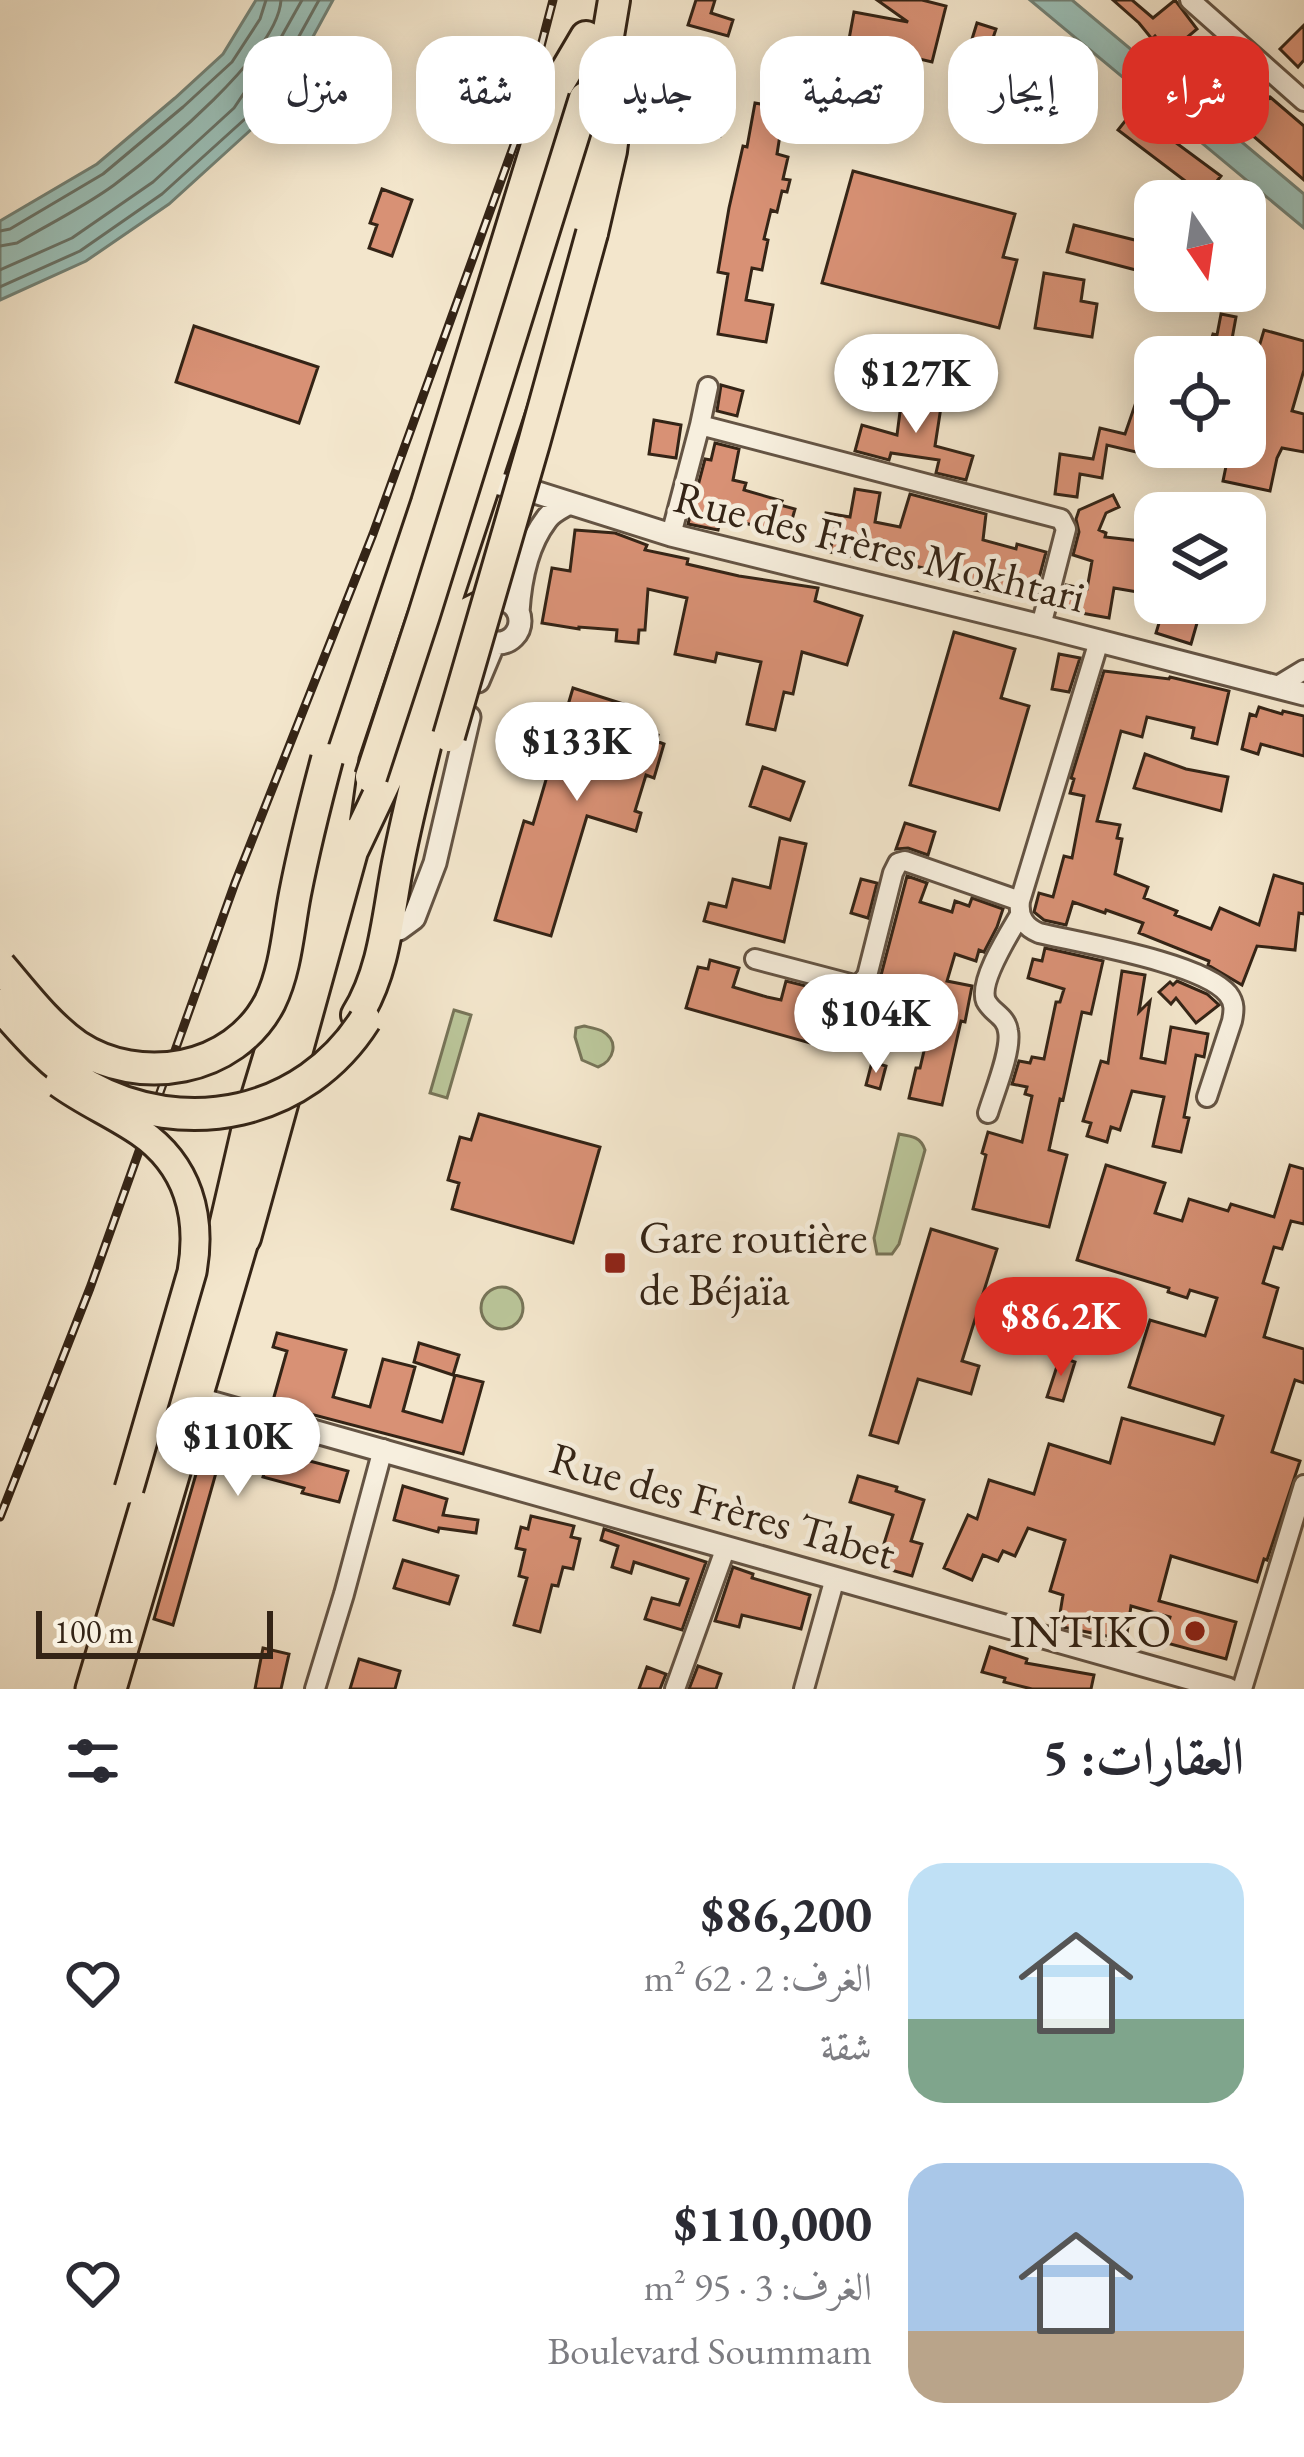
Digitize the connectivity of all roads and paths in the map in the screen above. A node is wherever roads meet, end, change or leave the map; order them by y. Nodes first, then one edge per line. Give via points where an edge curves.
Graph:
1 (596, 0) edge
2 (614, 0) edge
3 (1190, 0) edge
4 (587, 36) edge
5 (579, 50) edge
6 (579, 88) edge
7 (1301, 92) edge
8 (578, 95) junction
9 (708, 387) dead end
10 (700, 425) junction
11 (438, 468) junction
12 (486, 481) junction
13 (538, 493) junction
14 (569, 503) junction
15 (671, 536) junction
16 (486, 604) junction
17 (518, 612) junction
18 (1041, 626) junction
19 (1099, 641) junction
20 (494, 643) junction
21 (1304, 670) edge
22 (1276, 687) junction
23 (1304, 694) edge
24 (341, 853) junction
25 (1020, 908) junction
26 (399, 929) junction
27 (754, 958) dead end
28 (0, 966) edge
29 (0, 990) edge
30 (0, 1005) edge
31 (0, 1026) edge
32 (1207, 1097) dead end
33 (988, 1113) dead end
34 (234, 1234) joint
35 (185, 1395) junction
36 (383, 1449) junction
37 (1304, 1485) edge
38 (726, 1546) junction
39 (836, 1577) junction
40 (87, 1689) edge
41 (112, 1689) edge
42 (315, 1689) edge
43 (674, 1689) edge
44 (804, 1689) edge
45 (1228, 1689) edge
46 (1242, 1689) edge

1 - 4 highway
2 - 8 highway
2 - 12 highway via 575,193
2 - 26 highway, bridge via 611,152
3 - 7 street
5 - 11 highway via 553,93
6 - 8 highway
8 - 24 highway, bridge via 424,615
9 - 10 street
10 - 15 street
10 - 18 street via 1061,519 1066,529
11 - 12 street, Rue des Frères Mokhtari
11 - 24 highway via 343,754
11 - 28 highway, bridge via 398,549 327,759 277,985 259,1018 194,1064 153,1070 103,1060 61,1034
12 - 13 street, Rue des Frères Mokhtari
12 - 24 highway via 389,773
13 - 14 street, Rue des Frères Mokhtari
13 - 16 street via 517,562
14 - 15 street, Rue des Frères Mokhtari
14 - 17 street via 540,530
15 - 18 street, Rue des Frères Mokhtari
16 - 17 street via 508,602
16 - 20 street via 478,631
16 - 29 highway, bridge via 465,615 453,637 365,1002 314,1065 269,1091 164,1104 71,1063
17 - 20 street via 517,632
18 - 19 street, Rue des Frères Mokhtari
19 - 22 street, Rue des Frères Mokhtari
19 - 25 street
20 - 26 street via 436,863 413,918
21 - 22 street
22 - 23 street, Rue des Frères Mokhtari
24 - 34 highway
25 - 27 street via 904,860 858,986
25 - 32 street via 1033,931 1172,965 1228,994 1234,1012
25 - 33 street via 985,991 1010,1038
26 - 30 highway, bridge via 374,1006 343,1050 299,1087 245,1108 163,1113 112,1097 66,1071
31 - 40 main road, bridge via 68,1090 160,1148 184,1181 196,1236
34 - 35 main road
35 - 36 street, Rue des Frères Tabet
35 - 40 main road
35 - 41 main road
36 - 38 street, Rue des Frères Tabet
36 - 42 street
37 - 46 street
38 - 39 street, Rue des Frères Tabet
38 - 43 street
39 - 44 street
39 - 45 street, Rue des Frères Tabet

